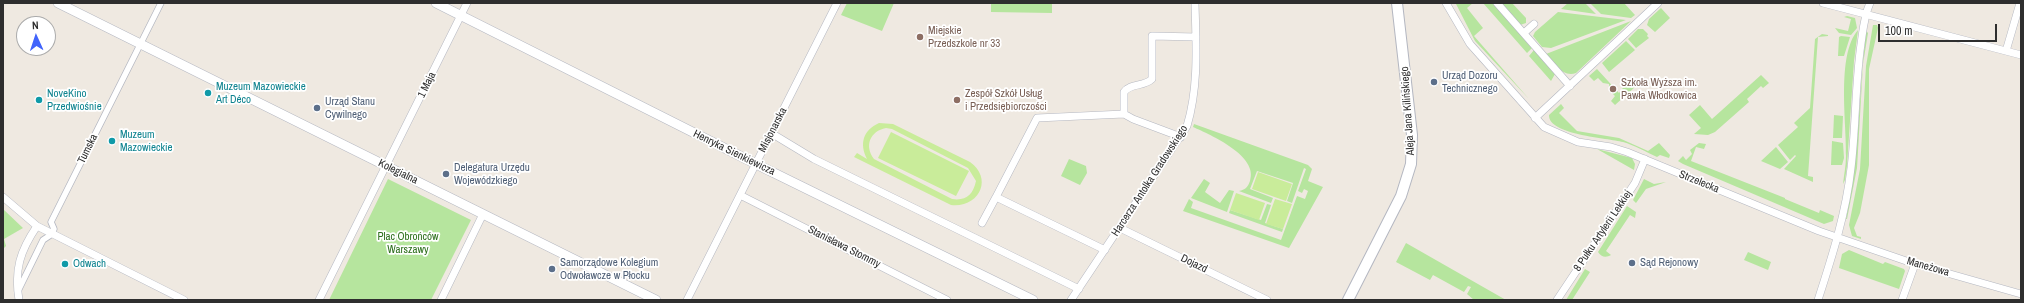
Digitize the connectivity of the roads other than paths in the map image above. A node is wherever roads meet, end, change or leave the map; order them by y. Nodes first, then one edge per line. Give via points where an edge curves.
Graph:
1 (58, 3) edge
2 (161, 3) edge
3 (436, 3) edge
4 (467, 3) edge
5 (837, 3) edge
6 (1195, 3) edge
7 (1398, 3) edge
8 (1497, 3) edge
9 (1658, 3) edge
10 (1823, 3) edge
11 (1870, 3) edge
12 (2020, 3) edge
13 (1449, 4) edge
14 (1865, 13) junction
15 (461, 16) junction
16 (1534, 24) dead end
17 (1524, 33) junction
18 (1196, 36) junction
19 (140, 44) junction
20 (2006, 51) junction
21 (2021, 55) edge
22 (1570, 86) junction
23 (1124, 114) junction
24 (1535, 118) junction
25 (771, 133) junction
26 (1181, 137) junction
27 (1645, 159) junction
28 (756, 164) junction
29 (386, 166) junction
30 (740, 195) junction
31 (3, 197) edge
32 (996, 197) junction
33 (483, 214) junction
34 (982, 223) dead end
35 (36, 226) junction
36 (1120, 228) junction
37 (52, 234) junction
38 (1837, 238) junction
39 (1105, 250) junction
40 (1915, 264) junction
41 (1079, 289) junction
42 (17, 291) junction
43 (2021, 294) edge
44 (19, 300) edge
45 (184, 300) edge
46 (319, 300) edge
47 (441, 300) edge
48 (656, 300) edge
49 (687, 300) edge
50 (947, 300) edge
51 (1033, 300) edge
52 (1072, 300) edge
53 (1267, 300) edge
54 (1348, 300) edge
55 (1557, 300) edge
56 (1818, 300) edge
57 (1902, 300) edge

1 - 19 street, Kolegialna
2 - 19 street, Tumska
3 - 15 street, Henryka Sienkiewicza
4 - 15 street, 1 Maja
5 - 25 street, Misjonarska
6 - 18 street, Harcerza Antolka Gradowskiego
7 - 54 main road, Aleja Jana Kilińskiego via 1412,136 1411,164 1401,196
8 - 17 street
9 - 22 street
10 - 14 street
11 - 14 street
12 - 20 street
13 - 24 street, Strzelecka via 1470,44
14 - 20 street
14 - 38 street via 1857,72 1851,168
15 - 28 street, Henryka Sienkiewicza
15 - 29 street, 1 Maja
16 - 17 street
17 - 22 street
18 - 23 street via 1152,36 1152,79 1126,89
18 - 26 street, Harcerza Antolka Gradowskiego via 1194,100 1187,126
19 - 29 street, Kolegialna
19 - 37 street, Tumska via 51,222 54,229
20 - 21 street
22 - 24 street
23 - 26 street
23 - 32 street via 1037,118
24 - 27 street, Strzelecka via 1544,127 1559,135 1578,142 1611,147
25 - 28 street, Misjonarska
25 - 41 street via 814,159
26 - 36 street, Harcerza Antolka Gradowskiego
27 - 38 street, Strzelecka
27 - 55 street, 8 Pułku Artylerii Lekkiej via 1635,183
28 - 30 street, Misjonarska
28 - 51 street, Henryka Sienkiewicza
29 - 33 street, Kolegialna
29 - 46 street
30 - 49 street, Misjonarska
30 - 50 street, Stanisława Stommy
31 - 35 street
32 - 34 street
32 - 39 street
33 - 47 street
33 - 48 street, Kolegialna
35 - 37 street
35 - 42 street via 18,264
36 - 39 street, Harcerza Antolka Gradowskiego
36 - 53 street, Dojazd
37 - 42 street via 43,240
37 - 45 street
38 - 40 street, Maneżowa
38 - 56 street
39 - 41 street, Harcerza Antolka Gradowskiego
40 - 43 street, Maneżowa
40 - 57 street
41 - 52 street, Harcerza Antolka Gradowskiego
42 - 44 street

